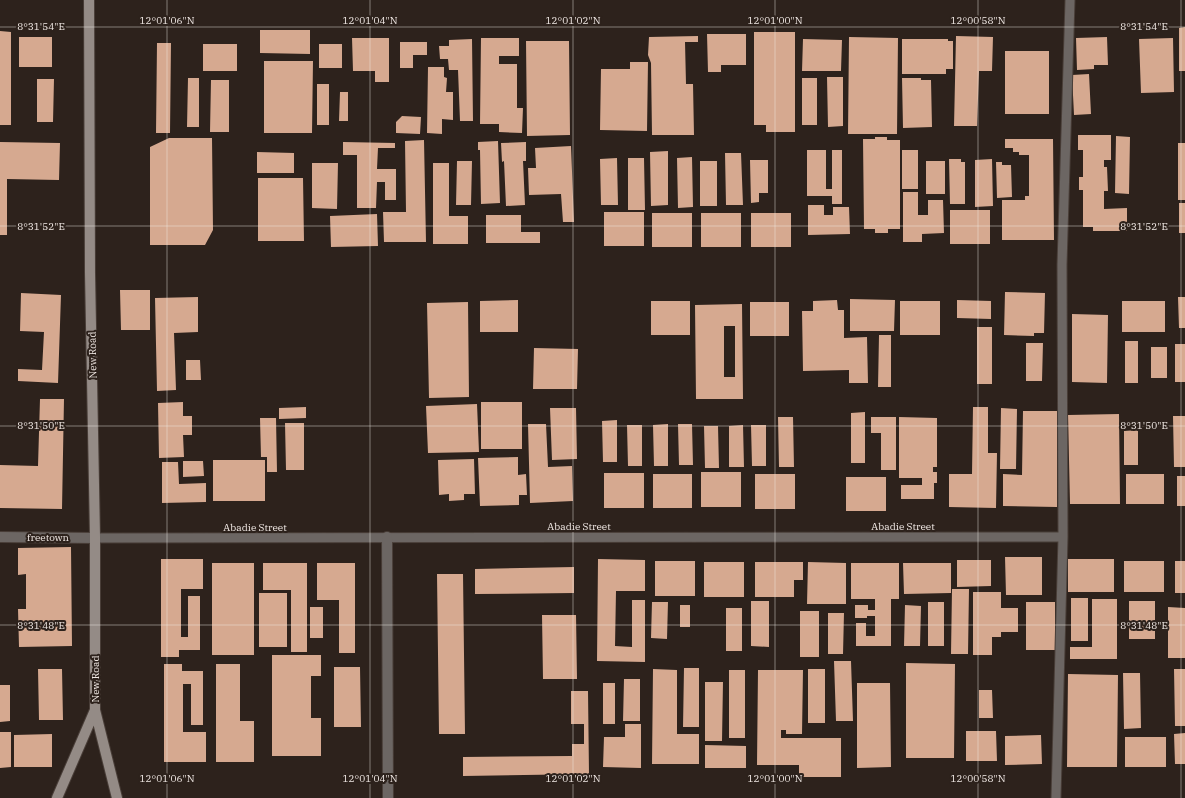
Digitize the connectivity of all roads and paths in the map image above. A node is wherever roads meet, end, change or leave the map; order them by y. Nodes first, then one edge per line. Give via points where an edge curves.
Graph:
1 (90, 0) edge
2 (1070, 0) edge
3 (0, 537) edge
4 (387, 537) junction
5 (1063, 537) junction
6 (95, 538) junction
7 (95, 710) junction
8 (57, 798) edge
9 (117, 798) edge
10 (388, 798) edge
11 (1056, 798) edge

1 - 6 street, New Road via 90,265
2 - 5 lane via 1062,265
3 - 6 street, freetown
4 - 5 lane, Abadie Street
4 - 6 lane, Abadie Street
4 - 10 street
5 - 11 lane
6 - 7 street, New Road
7 - 8 street, New Road
7 - 9 street, New Road

